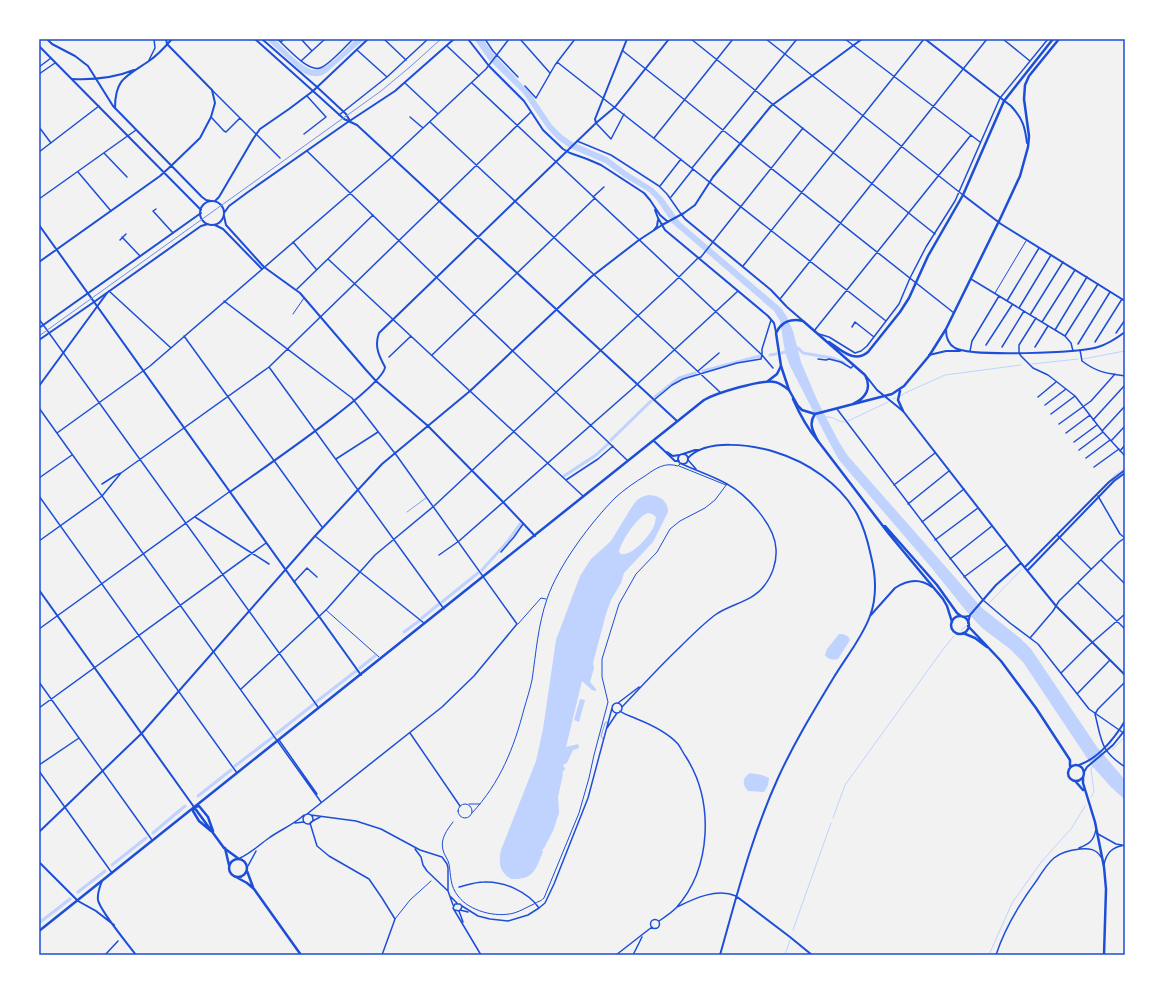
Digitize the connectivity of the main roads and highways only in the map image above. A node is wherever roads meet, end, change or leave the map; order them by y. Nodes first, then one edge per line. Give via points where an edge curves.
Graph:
1 (1053, 39) edge
2 (1059, 39) edge
3 (820, 336) junction
4 (781, 366) junction
5 (768, 381) junction
6 (789, 390) junction
7 (900, 390) junction
8 (792, 397) junction
9 (853, 404) junction
10 (903, 410) road end
11 (815, 414) junction
12 (818, 441) junction
13 (880, 522) junction
14 (962, 616) junction
15 (952, 622) junction
16 (968, 625) junction
17 (963, 633) junction
18 (994, 653) junction
19 (1065, 753) junction
20 (1078, 765) junction
21 (1070, 766) junction
22 (1083, 777) junction
23 (1076, 781) junction
24 (1087, 796) junction
25 (194, 807) junction
26 (224, 848) junction
27 (240, 858) junction
28 (230, 866) junction
29 (247, 870) junction
30 (236, 877) junction
31 (254, 889) junction
32 (39, 931) edge
33 (301, 955) edge
34 (1104, 955) edge

1 - 3 main road via 1031,62 1004,101 963,195 900,312 864,356 852,357
2 - 7 main road via 1028,79 1024,94 1028,146 1020,176 946,329 929,356
3 - 4 main road via 803,321 789,321 781,325 776,333
3 - 9 main road via 865,375 867,391
4 - 5 main road via 777,374
4 - 6 main road
5 - 6 main road via 779,383
5 - 25 main road via 704,400
6 - 8 main road
7 - 9 main road
7 - 10 main road via 898,400
8 - 11 main road via 802,410
8 - 12 main road via 805,424
9 - 11 main road
11 - 12 main road via 811,425
12 - 13 main road
13 - 14 main road
13 - 15 main road via 947,606
14 - 15 main road via 956,617
14 - 16 main road
15 - 17 main road via 953,630
16 - 17 main road
16 - 18 main road
17 - 18 main road via 976,638
18 - 19 main road via 1036,708
19 - 20 main road
19 - 21 main road via 1070,760
20 - 21 main road
20 - 22 main road via 1084,772
21 - 23 main road via 1068,776
22 - 23 main road
22 - 24 main road
23 - 24 main road
24 - 34 main road via 1104,867
25 - 26 main road
25 - 32 main road
26 - 27 main road
26 - 28 main road
27 - 28 main road via 233,861
27 - 29 main road via 245,860
28 - 30 main road via 230,873
29 - 30 main road via 242,876
29 - 31 main road
30 - 31 main road
31 - 33 main road

